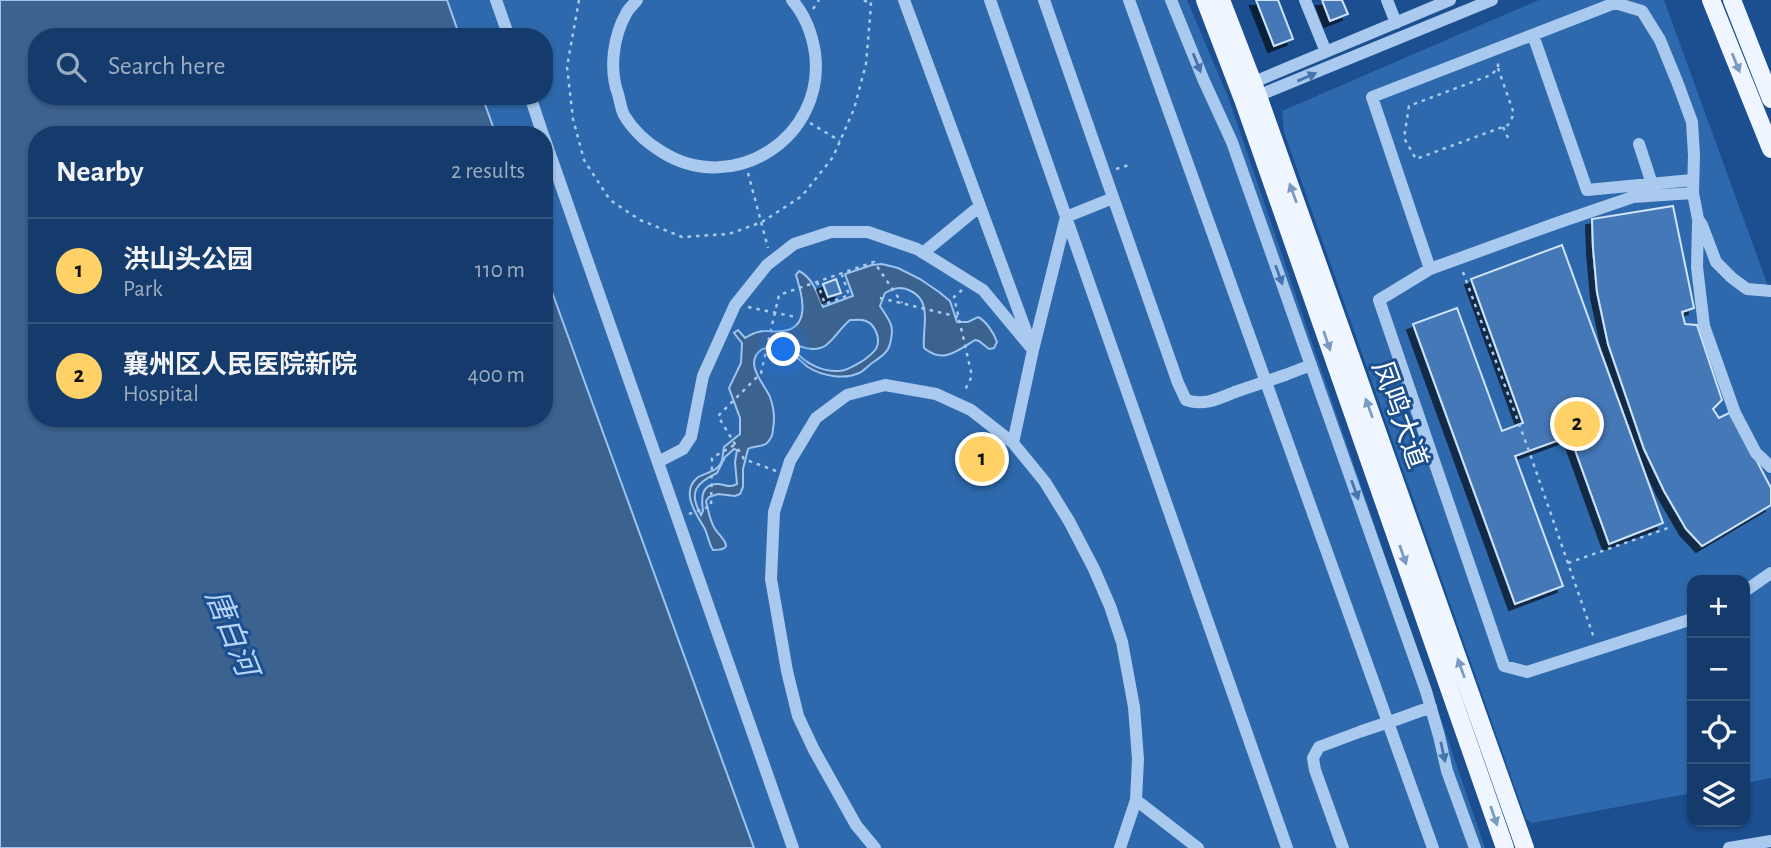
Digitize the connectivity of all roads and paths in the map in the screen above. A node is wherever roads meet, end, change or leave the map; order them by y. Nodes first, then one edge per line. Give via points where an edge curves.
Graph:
1 (496, 0) edge
2 (579, 0) edge
3 (637, 0) edge
4 (792, 0) edge
5 (864, 0) edge
6 (870, 0) edge
7 (904, 0) edge
8 (990, 0) edge
9 (1044, 0) edge
10 (1129, 0) edge
11 (1171, 0) edge
12 (1205, 0) edge
13 (1221, 0) edge
14 (1306, 0) edge
15 (1387, 0) edge
16 (1450, 0) edge
17 (1492, 0) edge
18 (1710, 0) edge
19 (1732, 0) edge
20 (871, 5) junction
21 (1396, 23) junction
22 (506, 28) edge
23 (1533, 35) junction
24 (1499, 48) junction
25 (1326, 52) junction
26 (1498, 68) junction
27 (1248, 92) junction
28 (1771, 99) edge
29 (533, 105) edge
30 (802, 118) junction
31 (540, 126) edge
32 (1503, 127) junction
33 (840, 141) junction
34 (1510, 142) dead end
35 (1639, 144) dead end
36 (1771, 149) edge
37 (553, 162) edge
38 (746, 164) junction
39 (1652, 184) junction
40 (1693, 186) junction
41 (1113, 198) junction
42 (980, 206) junction
43 (1066, 216) junction
44 (1698, 219) junction
45 (762, 222) junction
46 (923, 254) junction
47 (1458, 259) junction
48 (772, 261) junction
49 (1430, 269) junction
50 (841, 274) junction
51 (969, 281) junction
52 (817, 282) junction
53 (1771, 291) edge
54 (880, 298) dead end
55 (902, 303) junction
56 (735, 305) junction
57 (775, 313) junction
58 (796, 317) dead end
59 (959, 317) junction
60 (1034, 350) junction
61 (1311, 365) junction
62 (958, 404) junction
63 (1013, 443) junction
64 (736, 444) junction
65 (658, 462) junction
66 (1771, 467) edge
67 (786, 475) junction
68 (677, 518) junction
69 (1668, 528) dead end
70 (1568, 563) junction
71 (1771, 573) edge
72 (1750, 588) edge
73 (1687, 621) edge
74 (1598, 649) junction
75 (1431, 707) junction
76 (1136, 800) junction
77 (1771, 841) edge
78 (793, 848) edge
79 (875, 848) edge
80 (1121, 848) edge
81 (1198, 848) edge
82 (1287, 848) edge
83 (1343, 848) edge
84 (1433, 848) edge
85 (1475, 848) edge
86 (1506, 848) edge
87 (1525, 848) edge
88 (1729, 848) edge

1 - 22 street
2 - 45 path via 567,67 573,119 584,160 610,200 640,220 682,237 729,234
3 - 38 street via 614,45 613,80 624,114 646,142 676,161 710,168
4 - 30 street via 813,36 817,68
5 - 20 path
6 - 20 path
7 - 42 street
8 - 43 street
9 - 41 street
10 - 84 street
11 -> 61 street via 1232,142
12 - 27 main road, 凤鸣大道
13 - 27 main road, 凤鸣大道
14 - 25 street
15 - 21 street
16 - 21 street
27 -> 17 street
18 -> 36 main road
19 - 28 main road
20 - 33 path via 866,64
21 - 25 street
23 - 24 street
23 - 39 street via 1587,190
23 - 40 street via 1615,3 1642,10 1660,40 1692,122
24 - 26 path
24 - 49 street via 1372,97
25 - 27 street
26 - 32 path via 1514,114
26 - 32 path via 1491,75 1409,106 1404,138 1416,159
27 -> 86 main road, 凤鸣大道
87 -> 27 main road, 凤鸣大道
29 - 31 street
30 - 33 path
30 - 38 street via 774,149
32 - 34 path
33 - 45 path via 833,158 802,196
35 - 39 street
37 - 65 street
38 - 45 path
39 - 40 street
40 - 44 street
40 - 47 street via 1633,197
41 - 43 street
41 - 61 street, bridge via 1186,400 1208,402
42 - 46 street
42 - 60 street
43 - 60 street
43 - 82 street
44 - 53 street via 1716,262 1732,278 1747,289
44 - 66 street via 1697,267 1704,326 1735,413 1756,453
45 - 48 path
46 - 48 street via 868,232 831,233 794,244
46 - 51 street
47 - 49 street
47 - 70 path
48 - 56 street
49 - 74 street via 1378,300 1504,666 1527,672
50 - 52 path
50 - 52 path via 849,295 825,304
50 - 55 path via 874,262
51 - 59 path via 954,297
51 - 60 street via 983,290
52 - 57 path via 779,295
54 - 55 path
55 - 59 path
56 - 57 path
56 - 65 street via 703,376 691,437 683,449
57 - 58 path
57 - 64 path via 761,373 718,416
59 - 62 path via 972,376
60 - 63 street
61 -> 75 street
62 - 63 street
62 - 67 street via 936,394 885,385 847,395 816,418
63 - 76 street via 1069,521 1110,606 1134,707
64 - 67 path via 744,459
64 - 68 path via 712,458 711,506
65 - 68 street
67 - 79 street via 774,513 771,579 798,716 856,825
68 - 78 street
69 - 70 path
70 - 74 path
71 - 72 street
73 - 74 street
75 - 83 street, bridge via 1319,747 1313,758 1315,770
75 -> 85 street via 1447,771
76 - 80 street
76 - 81 street
77 - 88 street

